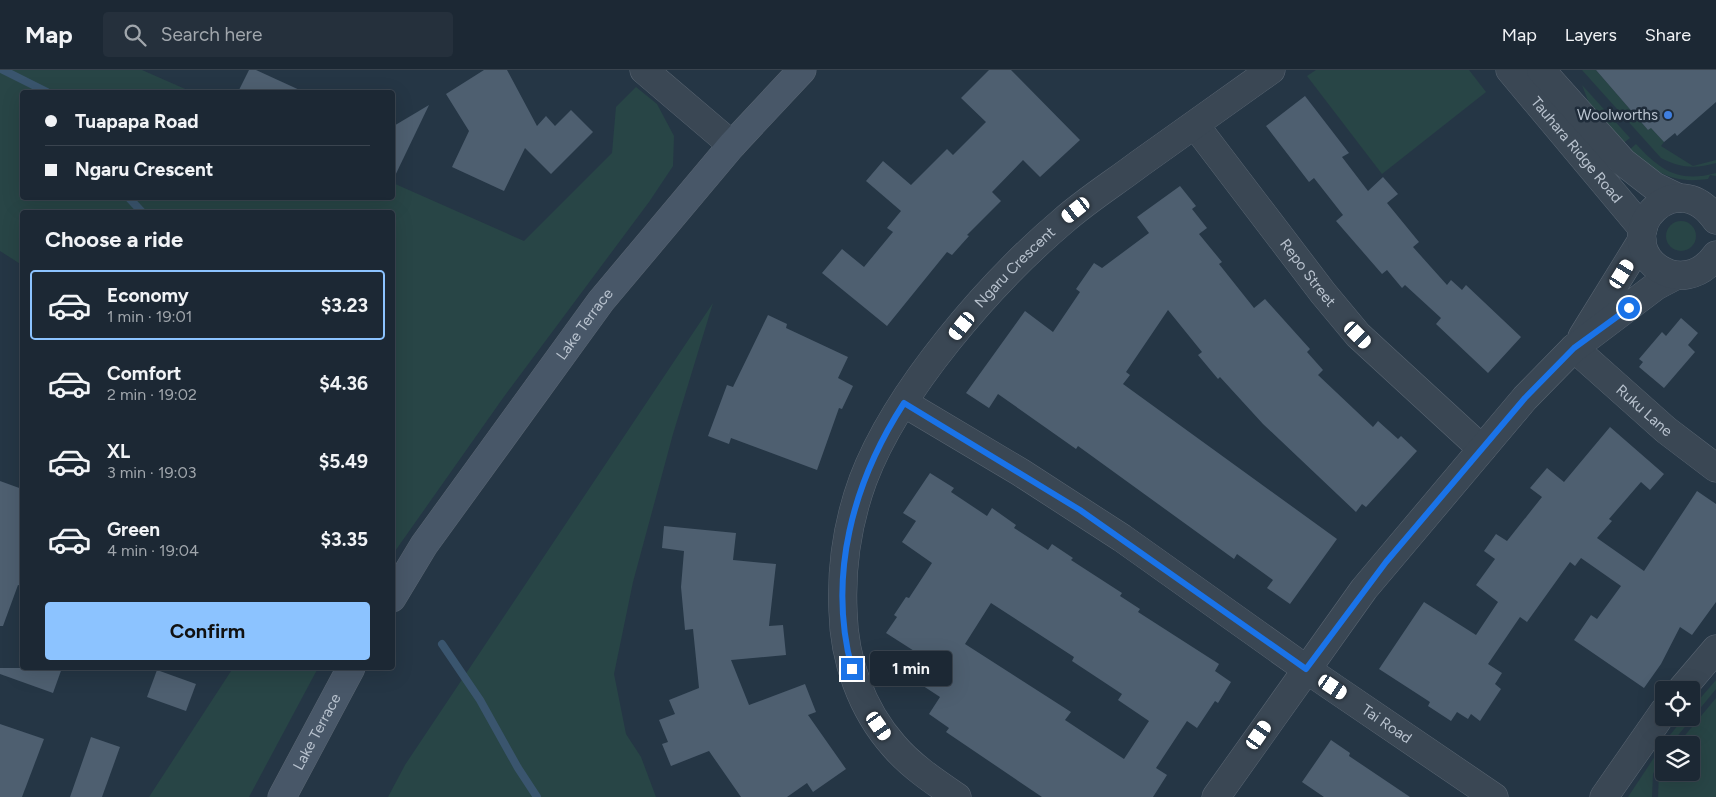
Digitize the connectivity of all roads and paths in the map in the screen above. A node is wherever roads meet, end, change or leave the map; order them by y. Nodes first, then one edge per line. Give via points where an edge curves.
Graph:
1 (644, 70) edge
2 (802, 70) edge
3 (1271, 70) edge
4 (1510, 70) edge
5 (1541, 70) edge
6 (1194, 125) junction
7 (732, 145) junction
8 (1679, 198) junction
9 (1716, 220) edge
10 (1643, 234) junction
11 (1716, 255) edge
12 (1681, 276) junction
13 (1716, 289) edge
14 (1574, 348) junction
15 (904, 403) junction
16 (1482, 449) junction
17 (1716, 468) edge
18 (395, 593) edge
19 (1716, 649) edge
20 (1306, 669) junction
21 (350, 670) edge
22 (1689, 681) edge
23 (1655, 724) edge
24 (282, 797) edge
25 (957, 797) edge
26 (1216, 797) edge
27 (1494, 797) edge
28 (1604, 797) edge

1 - 7 street
2 - 7 main road, Lake Terrace
3 - 6 street, Ngaru Crescent
4 - 10 street, Tauhara Ridge Road
5 - 8 street, Tauhara Ridge Road via 1623,162 1654,186
6 - 15 street, Ngaru Crescent via 1089,200 1036,245 972,313
6 - 16 street, Repo Street via 1358,335
7 - 18 main road, Lake Terrace via 601,302 424,545
8 - 9 street, Tauhara Ridge Road via 1702,204
8 - 10 street via 1652,211
10 - 12 street, Tauhara Ridge Road via 1644,251 1650,261 1658,269
10 - 14 street
11 - 12 street via 1701,271
12 - 13 street, Tauhara Ridge Road
12 - 14 street via 1656,286
14 - 16 street
14 - 17 street, Ruku Lane via 1666,430
15 - 20 street, Tai Road via 1087,515
15 - 25 street, Ngaru Crescent via 875,451 852,516 842,587 846,646 859,689 886,736 915,766
16 - 20 street via 1364,588
19 - 22 street
20 - 26 street
20 - 27 street, Tai Road
21 - 24 main road, Lake Terrace
23 - 28 street

